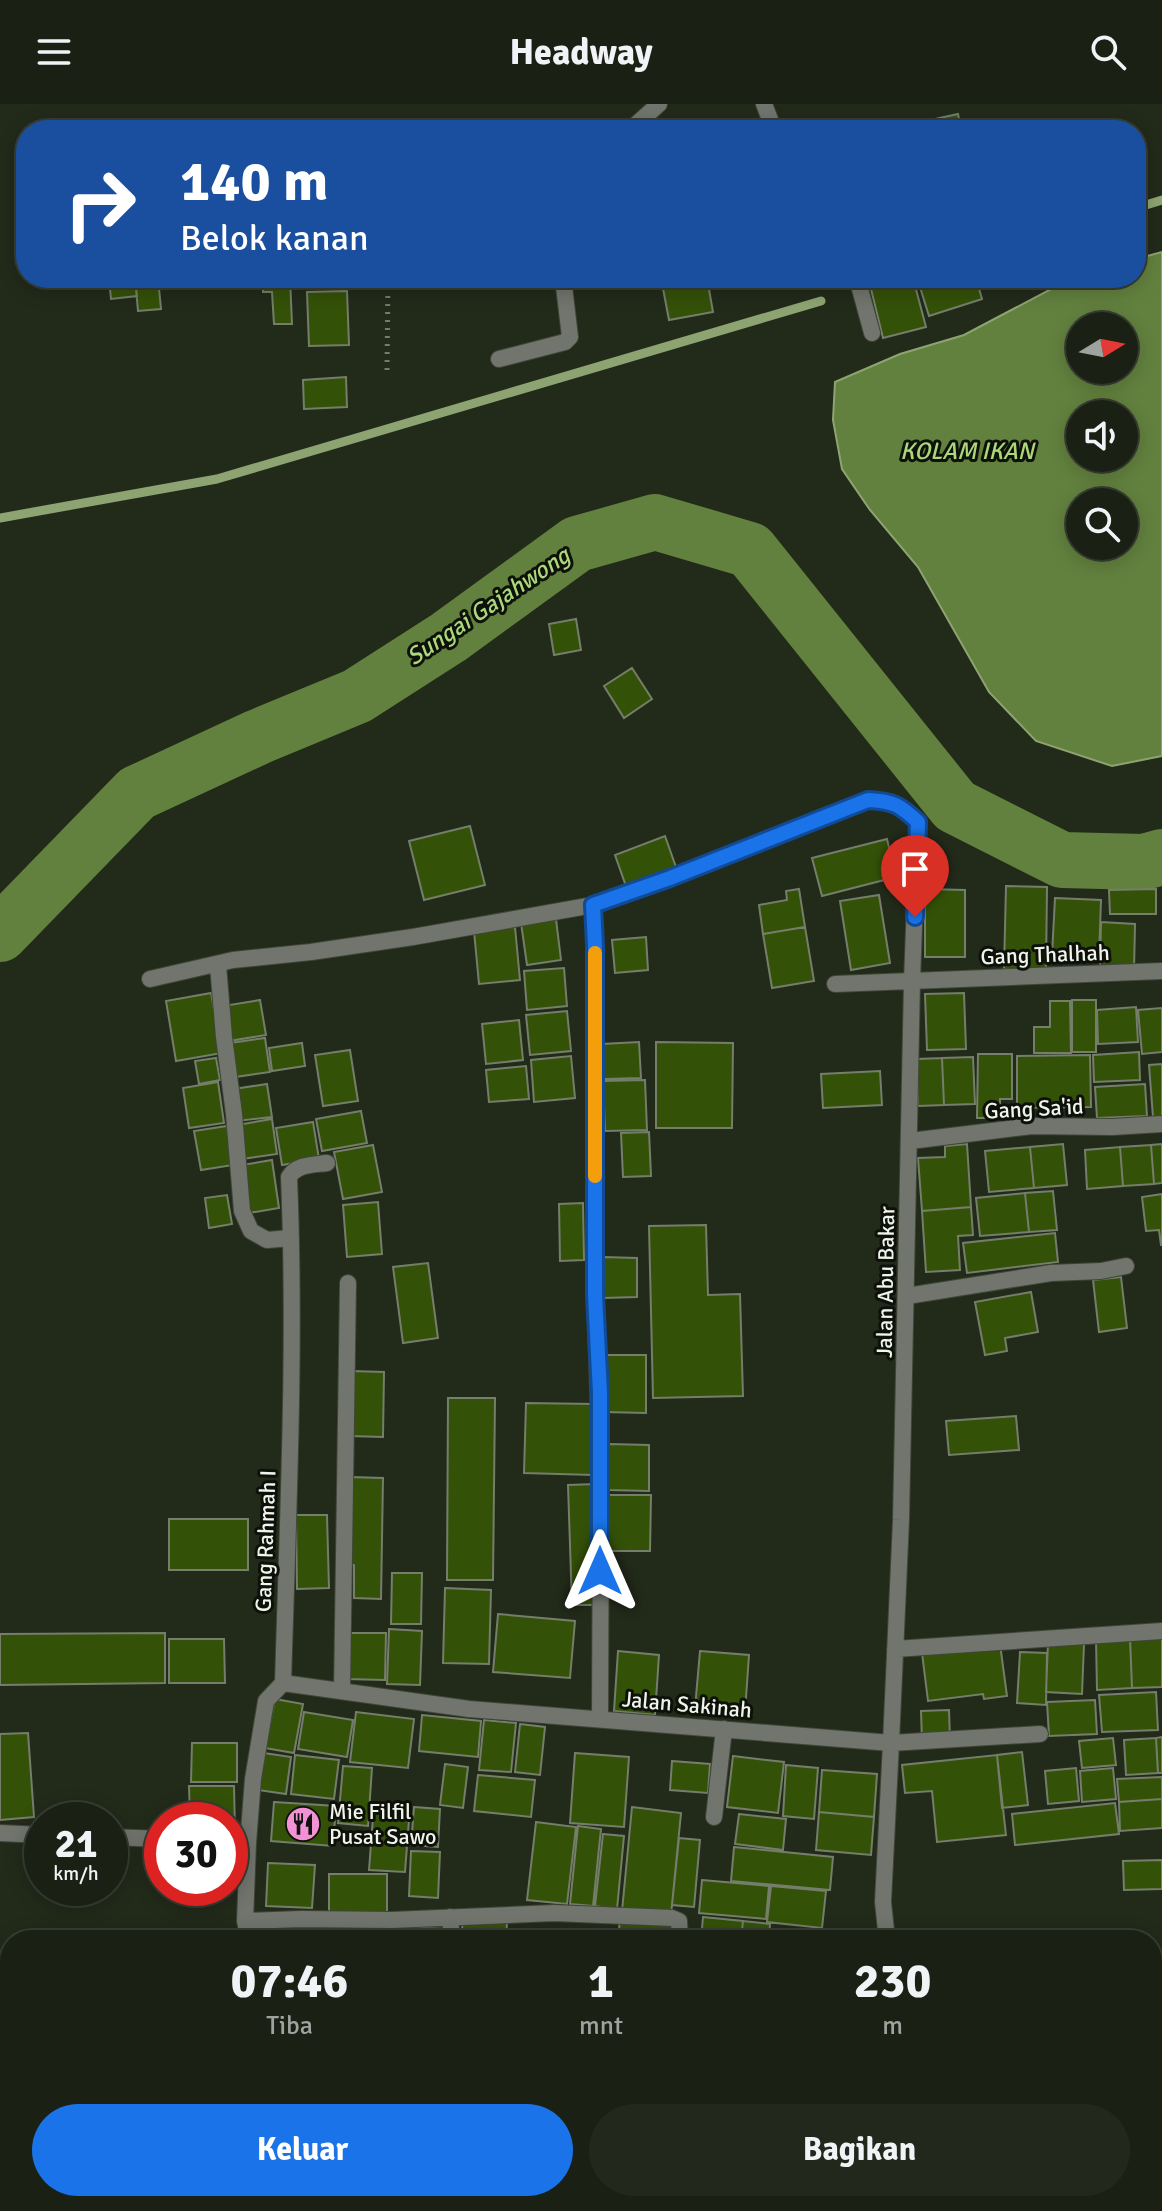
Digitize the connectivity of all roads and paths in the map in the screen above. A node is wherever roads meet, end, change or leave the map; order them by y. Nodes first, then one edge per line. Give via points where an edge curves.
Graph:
1 (659, 104) edge
2 (641, 120) edge
3 (388, 288) edge
4 (564, 288) edge
5 (860, 288) edge
6 (872, 333) dead end
7 (499, 359) dead end
8 (387, 370) dead end
9 (593, 905) junction
10 (218, 965) junction
11 (1162, 971) edge
12 (150, 979) dead end
13 (912, 981) junction
14 (835, 984) dead end
15 (1162, 1124) edge
16 (910, 1141) junction
17 (327, 1163) dead end
18 (291, 1238) junction
19 (1126, 1266) dead end
20 (348, 1283) dead end
21 (907, 1296) junction
22 (1162, 1631) edge
23 (895, 1649) junction
24 (283, 1683) junction
25 (342, 1691) junction
26 (600, 1719) junction
27 (724, 1729) junction
28 (1040, 1734) dead end
29 (891, 1743) junction
30 (714, 1817) dead end
31 (0, 1833) edge
32 (24, 1834) edge
33 (248, 1843) edge
34 (246, 1906) edge
35 (450, 1917) junction
36 (245, 1921) junction
37 (247, 1930) edge
38 (451, 1930) edge
39 (679, 1930) edge
40 (886, 1930) edge

1 - 2 street
3 - 8 path
4 - 7 street via 570,337
5 - 6 street
9 - 10 street
9 - 13 street, Jalan Abu Bakar via 868,800 888,800 918,822
9 - 26 street
10 - 12 street
10 - 18 street via 242,1211 251,1231 267,1240
11 - 13 street, Gang Thalhah
13 - 14 street, Gang Thalhah
13 - 16 street, Jalan Abu Bakar
15 - 16 street, Gang Sa'id via 1032,1126
16 - 21 street, Jalan Abu Bakar
17 - 18 street, Gang Rahmah I via 303,1166 289,1177
18 - 24 street, Gang Rahmah I
19 - 21 street
20 - 25 street
21 - 23 street, Jalan Abu Bakar
22 - 23 street
23 - 29 street, Jalan Abu Bakar
24 - 25 street, Jalan Sakinah
24 - 33 street, Gang Rahmah I via 266,1701
25 - 26 street, Jalan Sakinah via 469,1709
26 - 27 street, Jalan Sakinah
27 - 29 street, Jalan Sakinah
27 - 30 street
28 - 29 street, Jalan Sakinah
29 - 40 street
31 - 32 street
34 - 36 street, Gang Rahmah I
35 - 36 street
35 - 38 street
35 - 39 street via 554,1913 672,1918 679,1921
36 - 37 street, Gang Rahmah I

